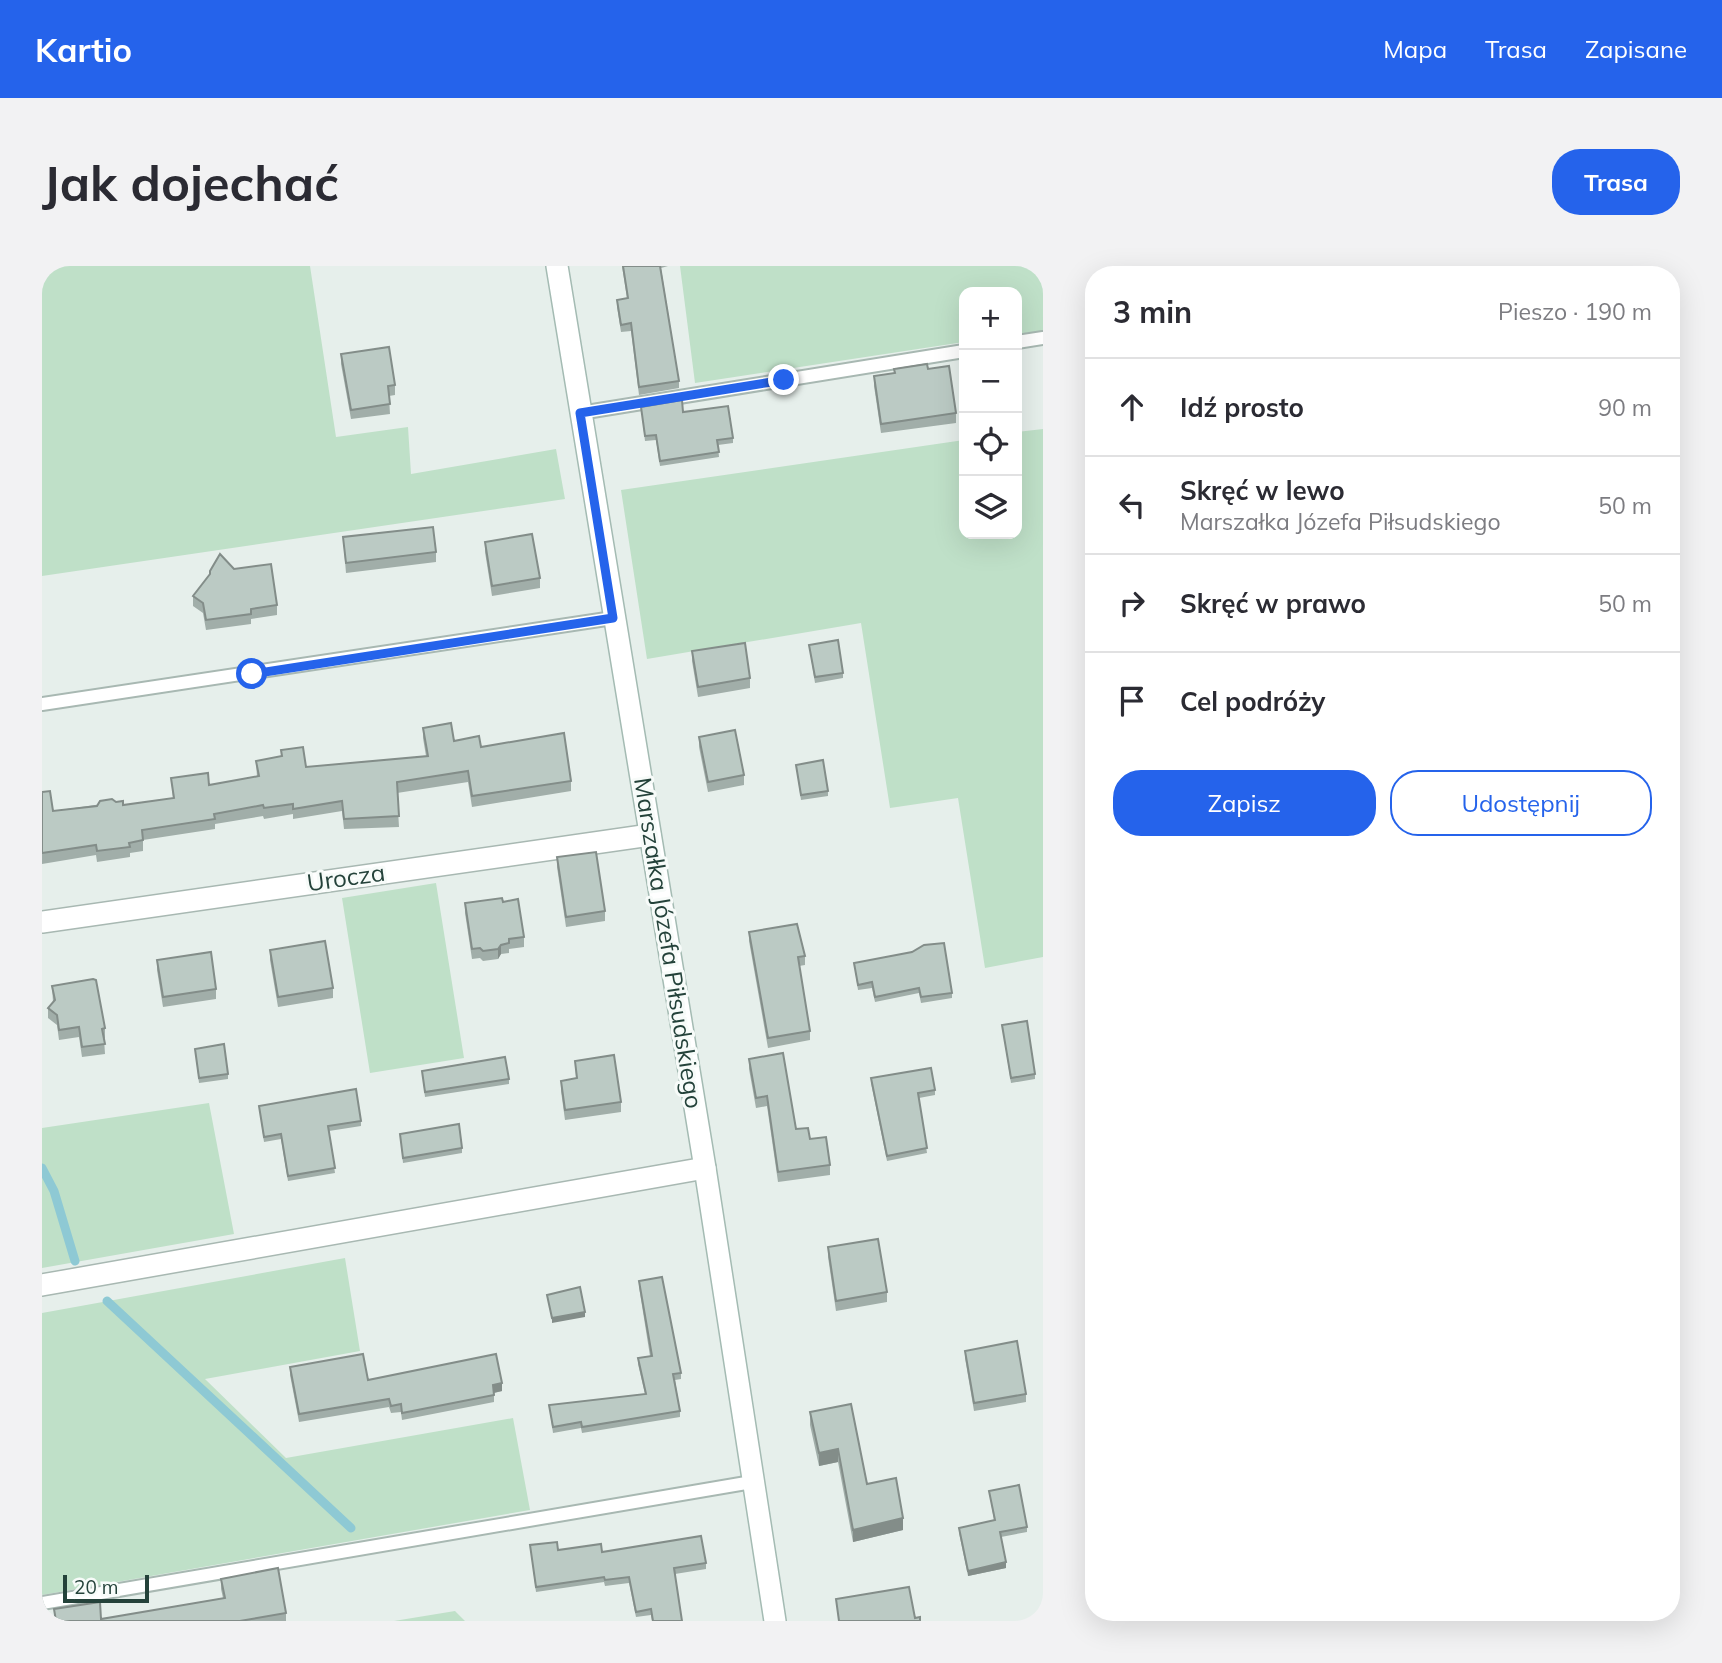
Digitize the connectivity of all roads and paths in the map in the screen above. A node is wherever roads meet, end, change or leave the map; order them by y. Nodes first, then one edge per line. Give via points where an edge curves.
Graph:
1 (557, 266) edge
2 (1043, 338) edge
3 (1022, 341) edge
4 (959, 352) edge
5 (580, 413) junction
6 (613, 618) junction
7 (42, 704) edge
8 (650, 835) junction
9 (42, 922) edge
10 (705, 1168) junction
11 (42, 1285) edge
12 (752, 1482) junction
13 (42, 1603) edge
14 (775, 1621) edge

1 - 5 street, Marszałka Józefa Piłsudskiego
2 - 3 lane
4 - 5 lane
5 - 6 street, Marszałka Józefa Piłsudskiego
6 - 7 lane
6 - 8 street, Marszałka Józefa Piłsudskiego
8 - 9 street, Urocza
8 - 10 street, Marszałka Józefa Piłsudskiego
10 - 11 street
10 - 12 street, Marszałka Józefa Piłsudskiego
12 - 13 lane
12 - 14 street, Marszałka Józefa Piłsudskiego

